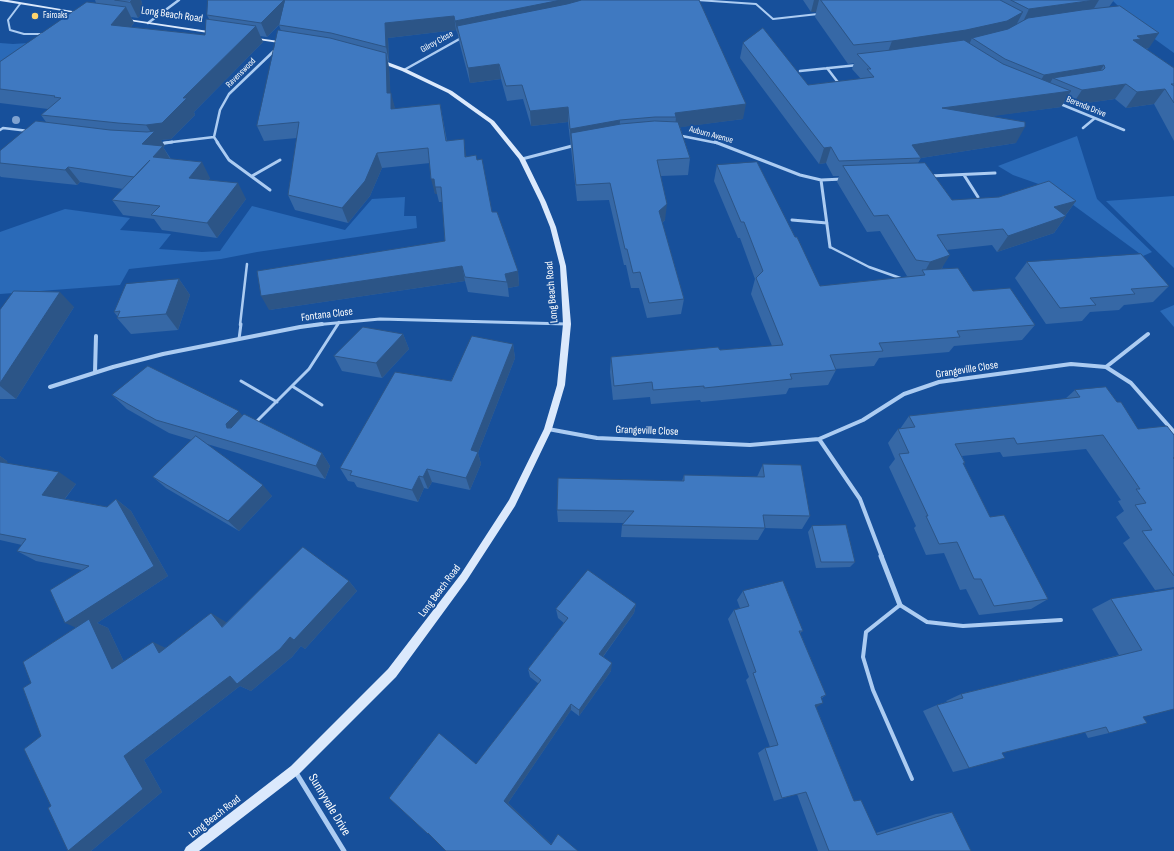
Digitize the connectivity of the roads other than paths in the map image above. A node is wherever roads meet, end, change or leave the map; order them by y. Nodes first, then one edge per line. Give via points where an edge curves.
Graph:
1 (0, 0) edge
2 (179, 0) edge
3 (697, 0) edge
4 (20, 4) junction
5 (818, 14) dead end
6 (84, 15) edge
7 (118, 18) edge
8 (148, 23) junction
9 (51, 31) edge
10 (223, 34) edge
11 (465, 36) edge
12 (246, 37) edge
13 (287, 43) joint
14 (375, 60) edge
15 (863, 65) edge
16 (827, 68) junction
17 (404, 70) junction
18 (800, 71) dead end
19 (840, 85) edge
20 (1054, 101) edge
21 (1095, 118) junction
22 (1, 128) edge
23 (1083, 128) dead end
24 (1124, 130) dead end
25 (33, 132) edge
26 (669, 134) edge
27 (214, 137) junction
28 (156, 144) edge
29 (579, 144) edge
30 (522, 159) junction
31 (280, 160) dead end
32 (995, 173) dead end
33 (964, 175) junction
34 (252, 176) junction
35 (924, 176) edge
36 (850, 179) edge
37 (821, 180) junction
38 (270, 190) dead end
39 (978, 197) edge
40 (792, 220) dead end
41 (827, 224) junction
42 (830, 247) joint
43 (247, 264) dead end
44 (909, 280) edge
45 (339, 322) junction
46 (567, 324) junction
47 (1148, 334) dead end
48 (96, 336) dead end
49 (239, 339) junction
50 (1106, 367) junction
51 (95, 372) junction
52 (241, 381) dead end
53 (292, 386) junction
54 (50, 387) dead end
55 (277, 402) junction
56 (322, 405) dead end
57 (250, 428) edge
58 (548, 429) junction
59 (1174, 432) edge
60 (819, 439) junction
61 (900, 605) junction
62 (1062, 620) dead end
63 (295, 770) junction
64 (912, 779) dead end
65 (190, 851) edge
66 (344, 851) edge

1 - 4 street
2 - 8 street
3 - 5 lane via 756,4 773,19
4 - 6 street
4 - 9 lane via 8,20 10,30 24,34 44,34
7 - 8 street, Long Beach Road
8 - 10 street, Long Beach Road
11 - 17 street, Gilroy Close
12 - 13 street
13 - 27 street, Ravenswood via 229,94 220,110
14 - 17 street, Long Beach Road
15 - 16 street
16 - 18 street
16 - 19 street
17 - 30 street, Long Beach Road via 450,92 492,122
20 - 21 street, Berenda Drive
21 - 23 street
21 - 24 street, Berenda Drive
22 - 25 street
26 - 37 street, Auburn Avenue via 714,142 800,175
27 - 28 street
27 - 34 street via 229,160
29 - 30 street
30 - 46 street, Long Beach Road via 553,227 563,266
31 - 34 street
32 - 33 street
33 - 35 street
33 - 39 street
34 - 38 street
36 - 37 street, Auburn Avenue
37 - 41 street
40 - 41 street
41 - 42 street
42 - 44 lane via 869,267
43 - 49 lane
45 - 46 street, Fontana Close via 380,319
45 - 49 street, Fontana Close
45 - 53 lane via 309,369
46 - 58 street, Long Beach Road via 561,385
47 - 50 street
48 - 51 street
49 - 51 street, Fontana Close via 163,354
50 - 59 street, Grangeville Close via 1131,383
50 - 60 street, Grangeville Close via 1071,364 938,382 904,394 863,420
51 - 54 street, Fontana Close
52 - 55 lane
53 - 55 lane
53 - 56 lane
55 - 57 lane
58 - 60 street, Grangeville Close via 597,438 750,445
58 - 63 street, Long Beach Road via 512,503 464,577 392,673
60 - 61 street via 860,499
61 - 62 lane via 927,622 963,626
61 - 64 lane via 866,632 863,657 873,690
63 - 65 street, Long Beach Road
63 - 66 street, Sunnyvale Drive

